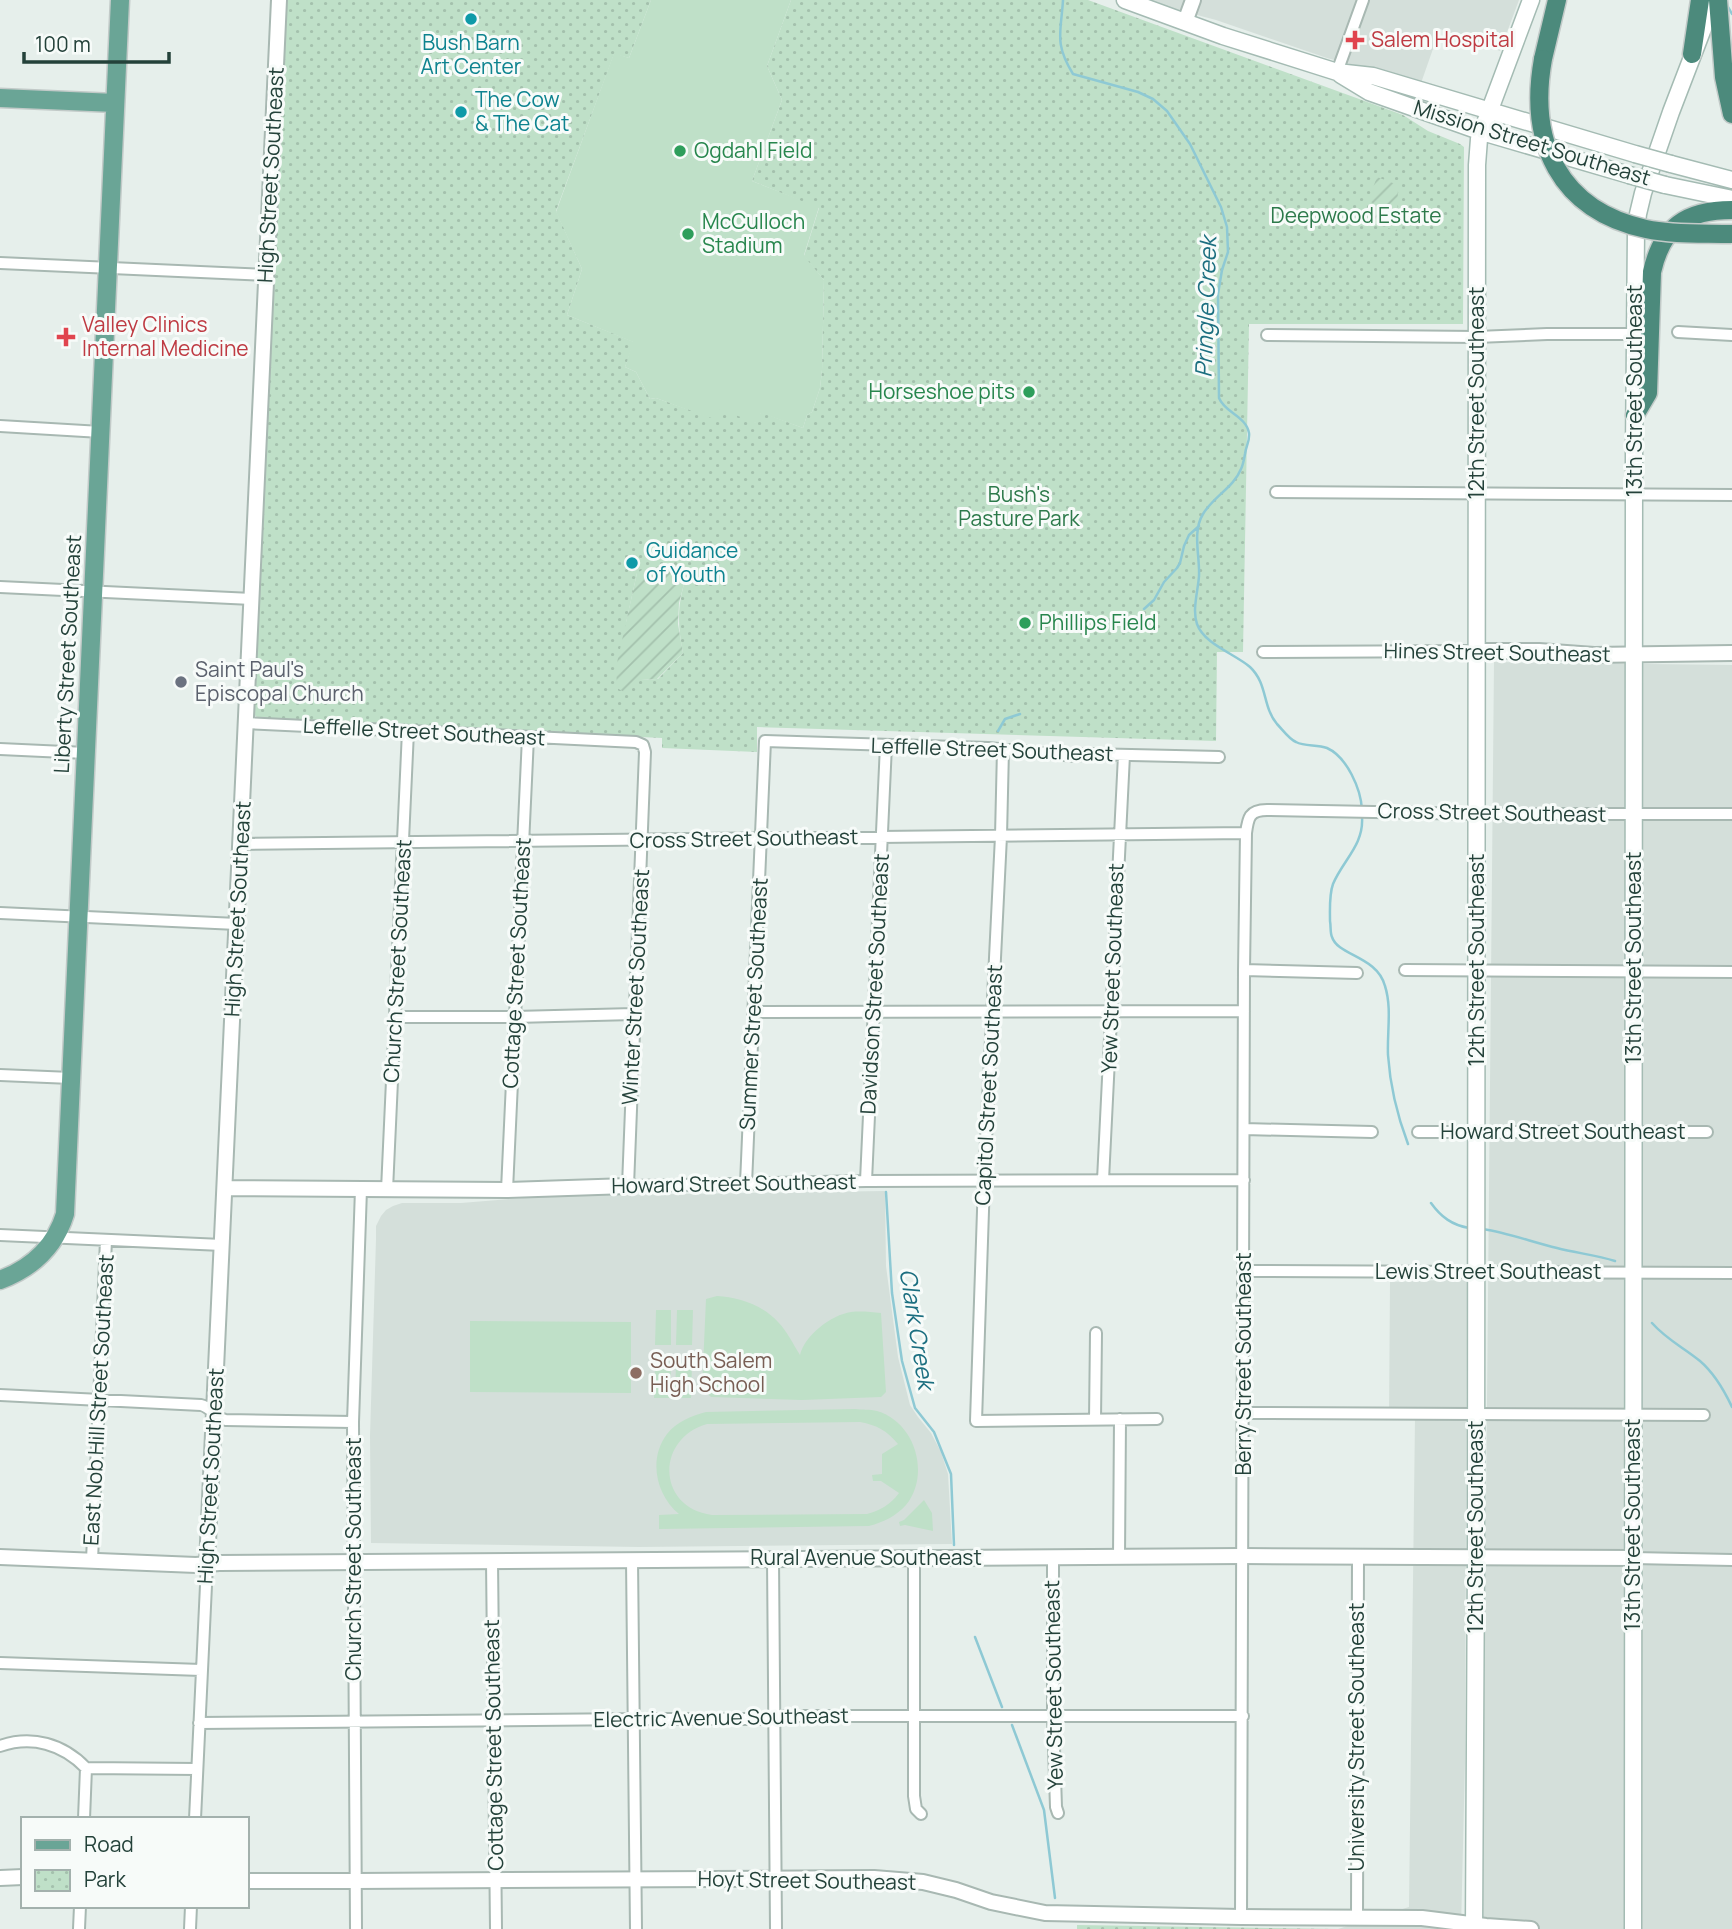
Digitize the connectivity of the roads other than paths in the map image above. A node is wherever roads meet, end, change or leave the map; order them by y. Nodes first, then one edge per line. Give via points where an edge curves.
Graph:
1 (120, 0) edge
2 (279, 0) edge
3 (1125, 0) edge
4 (1193, 0) edge
5 (1363, 0) edge
6 (1531, 0) edge
7 (1557, 0) edge
8 (1708, 2) edge
9 (1185, 22) junction
10 (1692, 54) joint
11 (1337, 72) junction
12 (0, 99) edge
13 (115, 103) junction
14 (1490, 111) junction
15 (1732, 114) edge
16 (1482, 132) junction
17 (1732, 180) edge
18 (1732, 199) edge
19 (1732, 210) edge
20 (1732, 234) edge
21 (0, 263) edge
22 (107, 268) junction
23 (267, 275) junction
24 (1678, 332) dead end
25 (1635, 334) junction
26 (1266, 335) dead end
27 (1732, 335) edge
28 (1477, 337) junction
29 (1635, 415) junction
30 (0, 426) edge
31 (101, 432) junction
32 (1276, 492) dead end
33 (1477, 493) junction
34 (1635, 495) junction
35 (1732, 495) edge
36 (0, 587) edge
37 (94, 592) junction
38 (252, 599) junction
39 (1478, 651) junction
40 (1263, 652) dead end
41 (1732, 653) edge
42 (1634, 655) junction
43 (246, 723) junction
44 (408, 731) junction
45 (528, 737) junction
46 (765, 741) joint
47 (886, 745) junction
48 (643, 746) joint
49 (0, 749) edge
50 (1003, 749) junction
51 (86, 753) junction
52 (1124, 755) junction
53 (1219, 757) dead end
54 (1252, 813) joint
55 (1477, 814) junction
56 (1732, 814) edge
57 (1634, 815) junction
58 (1246, 833) junction
59 (1119, 835) junction
60 (1001, 836) junction
61 (883, 838) junction
62 (762, 839) junction
63 (642, 840) junction
64 (523, 841) junction
65 (403, 842) junction
66 (241, 844) junction
67 (0, 912) edge
68 (79, 916) junction
69 (237, 923) junction
70 (1244, 970) junction
71 (1405, 970) dead end
72 (1477, 972) junction
73 (1634, 972) junction
74 (1732, 972) edge
75 (1357, 973) dead end
76 (1112, 1010) junction
77 (873, 1011) junction
78 (1244, 1011) junction
79 (754, 1012) junction
80 (992, 1012) junction
81 (634, 1014) junction
82 (396, 1017) junction
83 (515, 1017) junction
84 (0, 1075) edge
85 (71, 1078) junction
86 (1244, 1129) junction
87 (1372, 1132) dead end
88 (1418, 1132) dead end
89 (1477, 1132) junction
90 (1633, 1132) junction
91 (1707, 1132) dead end
92 (1244, 1180) junction
93 (866, 1181) junction
94 (984, 1181) junction
95 (1103, 1181) junction
96 (746, 1184) junction
97 (628, 1186) junction
98 (225, 1188) junction
99 (361, 1189) junction
100 (387, 1190) junction
101 (507, 1190) junction
102 (0, 1235) edge
103 (54, 1238) junction
104 (106, 1240) junction
105 (222, 1245) junction
106 (1244, 1271) junction
107 (1477, 1272) junction
108 (1634, 1273) junction
109 (1732, 1273) edge
110 (0, 1280) edge
111 (1097, 1333) dead end
112 (0, 1395) edge
113 (99, 1399) junction
114 (214, 1412) junction
115 (1244, 1413) junction
116 (1476, 1414) junction
117 (1633, 1415) junction
118 (1704, 1415) dead end
119 (1120, 1419) junction
120 (1157, 1419) dead end
121 (1095, 1420) junction
122 (353, 1422) junction
123 (1242, 1556) junction
124 (1358, 1556) junction
125 (0, 1557) edge
126 (1053, 1557) junction
127 (1119, 1557) junction
128 (1476, 1557) junction
129 (914, 1558) junction
130 (1633, 1558) junction
131 (772, 1559) junction
132 (92, 1560) junction
133 (632, 1560) junction
134 (1732, 1560) edge
135 (492, 1561) junction
136 (354, 1562) junction
137 (208, 1564) junction
138 (0, 1663) edge
139 (201, 1670) junction
140 (1243, 1716) junction
141 (914, 1717) junction
142 (1053, 1717) junction
143 (635, 1718) junction
144 (774, 1718) junction
145 (494, 1720) junction
146 (355, 1721) junction
147 (199, 1723) junction
148 (0, 1746) edge
149 (86, 1768) junction
150 (197, 1769) junction
151 (1058, 1813) dead end
152 (921, 1814) dead end
153 (84, 1817) edge
154 (195, 1817) edge
155 (21, 1877) edge
156 (0, 1878) edge
157 (776, 1878) junction
158 (636, 1879) junction
159 (496, 1880) junction
160 (248, 1881) edge
161 (356, 1881) junction
162 (80, 1908) edge
163 (191, 1908) edge
164 (1241, 1917) junction
165 (1357, 1918) junction
166 (1474, 1927) edge
167 (79, 1929) edge
168 (190, 1929) edge
169 (356, 1929) edge
170 (496, 1929) edge
171 (636, 1929) edge
172 (776, 1929) edge
173 (1531, 1929) edge
174 (1633, 1929) edge

1 - 13 main road, Liberty Street Southeast
2 - 23 street, High Street Southeast
3 - 9 main road, Mission Street Southeast
4 - 9 street
5 - 11 street
6 - 14 main road, 12th Street Southeast
7 - 20 highway, bridge via 1543,59 1539,103 1545,142 1559,173 1592,208 1609,217 1648,230
8 - 10 highway
8 - 15 highway
9 - 11 main road, Mission Street Southeast
10 - 25 main road, 13th Street Southeast via 1638,214
11 - 14 main road, Mission Street Southeast via 1373,76
11 - 16 main road, Mission Street Southeast via 1369,92
12 - 13 main road
13 - 22 main road, Liberty Street Southeast
14 - 16 main road, 12th Street Southeast
14 - 17 main road, Mission Street Southeast, bridge
16 - 18 main road, Mission Street Southeast, bridge via 1665,185
16 - 28 main road, 12th Street Southeast via 1477,165
19 - 29 highway via 1705,212 1673,229 1662,242 1652,272 1648,393
21 - 22 street
22 - 23 street
22 - 31 main road, Liberty Street Southeast
23 - 38 street, High Street Southeast
24 - 27 street
25 - 28 street
25 - 29 main road, 13th Street Southeast
26 - 28 street
28 - 33 main road, 12th Street Southeast
29 - 34 main road, 13th Street Southeast
30 - 31 street
31 - 37 main road, Liberty Street Southeast
32 - 33 street
33 - 34 street
33 - 39 main road, 12th Street Southeast
34 - 35 street
34 - 42 main road, 13th Street Southeast
36 - 37 street
37 - 38 street
37 - 51 main road, Liberty Street Southeast
38 - 43 street, High Street Southeast
39 - 40 street, Hines Street Southeast
39 - 42 street, Hines Street Southeast
39 - 55 main road, 12th Street Southeast
41 - 42 street, Hines Street Southeast
42 - 57 main road, 13th Street Southeast
43 - 44 street, Leffelle Street Southeast
43 - 66 street, High Street Southeast
44 - 45 street, Leffelle Street Southeast
44 - 65 street, Church Street Southeast
45 - 48 street, Leffelle Street Southeast
45 - 64 street, Cottage Street Southeast
46 - 47 street, Leffelle Street Southeast
46 - 62 street, Summer Street Southeast
47 - 50 street, Leffelle Street Southeast
47 - 61 street, Davidson Street Southeast
48 - 63 street, Winter Street Southeast
49 - 51 street
50 - 52 street, Leffelle Street Southeast
50 - 60 street, Capitol Street Southeast
51 - 68 main road, Liberty Street Southeast
52 - 53 street, Leffelle Street Southeast
52 - 59 street, Yew Street Southeast
54 - 55 street, Cross Street Southeast
54 - 58 street, Berry Street Southeast
55 - 57 street, Cross Street Southeast
55 - 72 main road, 12th Street Southeast
56 - 57 street, Cross Street Southeast
57 - 73 main road, 13th Street Southeast
58 - 59 street, Cross Street Southeast
58 - 70 street, Berry Street Southeast
59 - 60 street, Cross Street Southeast
59 - 76 street, Yew Street Southeast
60 - 61 street, Cross Street Southeast
60 - 80 street, Capitol Street Southeast
61 - 62 street, Cross Street Southeast
61 - 77 street, Davidson Street Southeast
62 - 63 street, Cross Street Southeast
62 - 79 street, Summer Street Southeast
63 - 64 street, Cross Street Southeast
63 - 81 street, Winter Street Southeast
64 - 65 street, Cross Street Southeast
64 - 83 street, Cottage Street Southeast
65 - 66 street, Cross Street Southeast
65 - 82 street, Church Street Southeast
66 - 69 street, High Street Southeast
67 - 68 street
68 - 69 street
68 - 85 main road, Liberty Street Southeast
69 - 98 street, High Street Southeast
70 - 75 street
70 - 78 street, Berry Street Southeast
71 - 72 street
72 - 73 street
72 - 89 main road, 12th Street Southeast
73 - 74 street
73 - 90 main road, 13th Street Southeast
76 - 78 street
76 - 80 street
76 - 95 street, Yew Street Southeast
77 - 79 street
77 - 80 street
77 - 93 street, Davidson Street Southeast
78 - 86 street, Berry Street Southeast
79 - 96 street, Summer Street Southeast
80 - 94 street, Capitol Street Southeast
81 - 83 street
81 - 97 street, Winter Street Southeast
82 - 83 street
82 - 100 street, Church Street Southeast
83 - 101 street, Cottage Street Southeast
84 - 85 street
85 - 103 main road, Liberty Street Southeast via 65,1214
86 - 87 street
86 - 92 street, Berry Street Southeast
88 - 89 street, Howard Street Southeast
89 - 90 street, Howard Street Southeast
89 - 107 main road, 12th Street Southeast
90 - 91 street, Howard Street Southeast
90 - 108 main road, 13th Street Southeast
92 - 95 street, Howard Street Southeast
92 - 106 street, Berry Street Southeast
93 - 94 street, Howard Street Southeast
93 - 96 street, Howard Street Southeast
94 - 95 street, Howard Street Southeast
94 - 121 street, Capitol Street Southeast via 976,1420
96 - 97 street, Howard Street Southeast
97 - 101 street, Howard Street Southeast
98 - 99 street, Howard Street Southeast
98 - 105 street, High Street Southeast
99 - 100 street, Howard Street Southeast
99 - 122 street, Church Street Southeast
100 - 101 street, Howard Street Southeast
102 - 103 street
103 - 104 street
103 - 110 main road, Liberty Street Southeast via 36,1261
104 - 105 street
104 - 113 street, East Nob Hill Street Southeast
105 - 114 street, High Street Southeast
106 - 107 street, Lewis Street Southeast
106 - 115 street, Berry Street Southeast
107 - 108 street, Lewis Street Southeast
107 - 116 main road, 12th Street Southeast
108 - 109 street, Lewis Street Southeast
108 - 117 main road, 13th Street Southeast
111 - 121 street
112 - 113 street
113 - 114 street via 205,1405
113 - 132 street, East Nob Hill Street Southeast
114 - 122 street via 226,1420
114 - 137 street, High Street Southeast
115 - 116 street
115 - 123 street, Berry Street Southeast
116 - 117 street
116 - 128 main road, 12th Street Southeast
117 - 118 street
117 - 130 main road, 13th Street Southeast
119 - 120 street
119 - 121 street
119 - 127 street
122 - 136 street, Church Street Southeast
123 - 124 street, Rural Avenue Southeast
123 - 127 street, Rural Avenue Southeast
123 - 140 street, Berry Street Southeast
124 - 128 street, Rural Avenue Southeast
124 - 165 street, University Street Southeast
125 - 132 street, Rural Avenue Southeast
126 - 127 street, Rural Avenue Southeast
126 - 129 street, Rural Avenue Southeast
126 - 142 street, Yew Street Southeast
128 - 130 street, Rural Avenue Southeast
128 - 166 main road, 12th Street Southeast
129 - 131 street, Rural Avenue Southeast
129 - 141 street
130 - 134 street, Rural Avenue Southeast
130 - 174 main road, 13th Street Southeast
131 - 133 street, Rural Avenue Southeast
131 - 144 street
132 - 137 street, Rural Avenue Southeast
133 - 135 street, Rural Avenue Southeast
133 - 143 street
135 - 136 street, Rural Avenue Southeast
135 - 145 street, Cottage Street Southeast
136 - 137 street, Rural Avenue Southeast
136 - 146 street, Church Street Southeast
137 - 139 street, High Street Southeast
138 - 139 street
139 - 147 street, High Street Southeast
140 - 142 street, Electric Avenue Southeast
140 - 164 street, Berry Street Southeast
141 - 142 street, Electric Avenue Southeast
141 - 144 street, Electric Avenue Southeast
141 - 152 street via 914,1796
142 - 151 street, Yew Street Southeast
143 - 144 street, Electric Avenue Southeast
143 - 145 street, Electric Avenue Southeast
143 - 158 street
144 - 157 street
145 - 146 street, Electric Avenue Southeast
145 - 159 street, Cottage Street Southeast
146 - 147 street, Electric Avenue Southeast
146 - 161 street, Church Street Southeast
147 - 150 street, High Street Southeast
148 - 149 street via 44,1742 68,1752
149 - 150 street
149 - 153 street
150 - 154 street, High Street Southeast
155 - 156 street
157 - 158 street, Hoyt Street Southeast
157 - 164 street, Hoyt Street Southeast via 912,1881 1045,1913
157 - 172 street
158 - 159 street, Hoyt Street Southeast
158 - 171 street
159 - 161 street, Hoyt Street Southeast
159 - 170 street, Cottage Street Southeast
160 - 161 street, Hoyt Street Southeast
161 - 169 street, Church Street Southeast
162 - 167 street
163 - 168 street
164 - 165 street, Hoyt Street Southeast
165 - 166 street, Hoyt Street Southeast via 1422,1918
166 - 173 street, Hoyt Street Southeast

